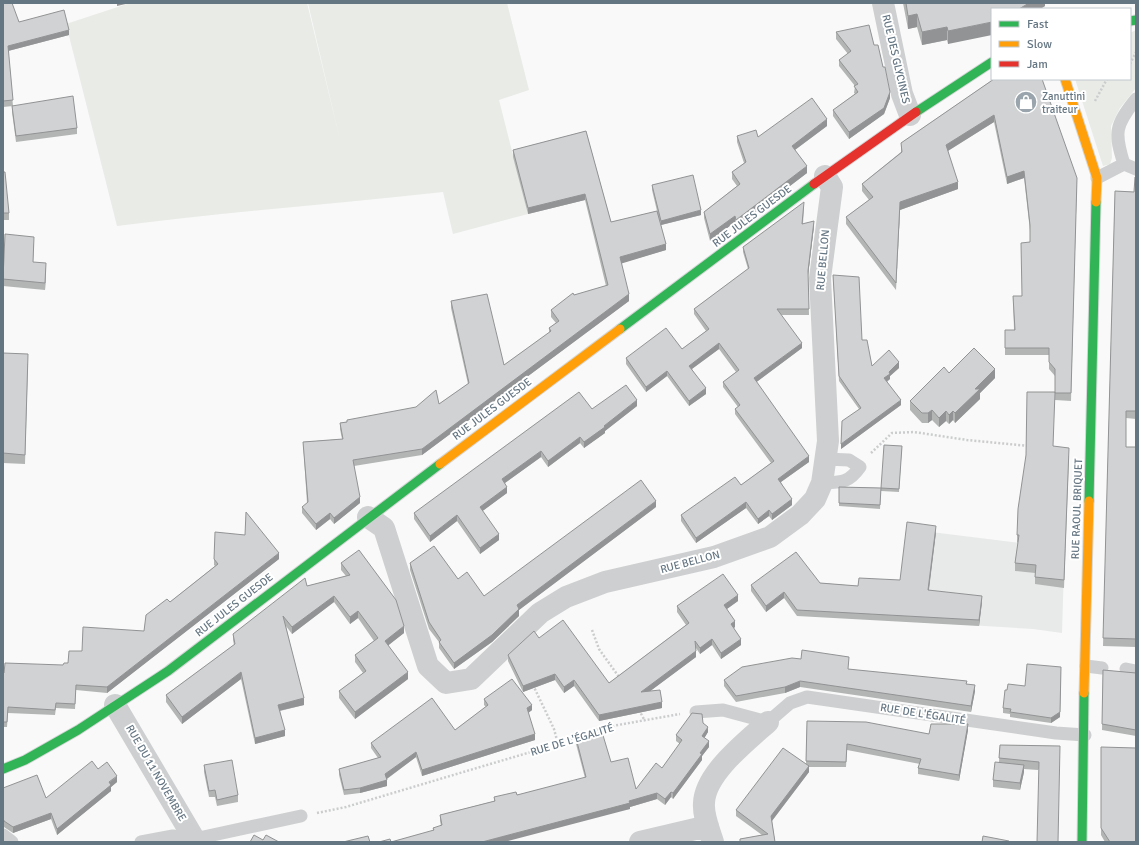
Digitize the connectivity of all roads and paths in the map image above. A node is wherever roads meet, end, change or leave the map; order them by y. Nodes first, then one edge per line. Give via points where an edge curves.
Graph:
1 (883, 3) edge
2 (1136, 52) edge
3 (1131, 62) edge
4 (991, 63) edge
5 (1065, 80) edge
6 (1136, 100) edge
7 (910, 115) junction
8 (1124, 164) junction
9 (1136, 169) edge
10 (825, 176) junction
11 (1097, 178) junction
12 (1034, 446) edge
13 (826, 459) junction
14 (860, 467) junction
15 (818, 491) junction
16 (368, 516) junction
17 (592, 630) dead end
18 (1086, 666) junction
19 (1102, 668) dead end
20 (620, 678) edge
21 (531, 679) edge
22 (115, 706) junction
23 (638, 707) edge
24 (696, 712) joint
25 (645, 721) junction
26 (768, 722) junction
27 (1085, 735) junction
28 (558, 744) junction
29 (3, 769) edge
30 (301, 816) joint
31 (710, 834) edge
32 (3, 835) edge
33 (195, 840) edge
34 (12, 842) edge
35 (141, 842) edge
36 (640, 842) edge
37 (1082, 842) edge

1 - 7 street, RUE DES GLYCINES via 902,94
2 - 3 path
4 - 7 street, RUE JULES GUESDE
5 - 11 street, RUE RAOUL BRIQUET
6 - 8 lane via 1123,117 1117,138
7 - 10 street, RUE JULES GUESDE
8 - 9 lane
8 - 11 lane
10 - 13 street, RUE BELLON via 832,187 820,278 827,408
10 - 16 street, RUE JULES GUESDE
11 - 18 street, RUE RAOUL BRIQUET
12 - 14 path via 914,432 892,433 874,449
13 - 14 lane via 849,460
13 - 15 street, RUE BELLON
14 - 15 lane via 854,476
15 - 16 street, RUE BELLON via 800,515 770,537 714,557 605,582 566,597 540,613 470,679 446,683 428,666 384,528
16 - 22 street, RUE JULES GUESDE via 168,671
17 - 20 path via 599,649
18 - 19 lane
18 - 27 street, RUE RAOUL BRIQUET
21 - 28 path via 554,729
22 - 29 street, RUE JULES GUESDE via 25,760
22 - 33 street, RUE DU 11 NOVEMBRE
23 - 25 path
24 - 25 path, RUE DE L'ÉGALITÉ via 666,715
24 - 26 lane via 723,710
25 - 28 path, RUE DE L'ÉGALITÉ via 601,728
26 - 27 lane, RUE DE L'ÉGALITÉ via 790,703 807,697
26 - 31 street via 737,750 708,786 704,814
27 - 37 street, RUE RAOUL BRIQUET
28 - 30 path, RUE DE L'ÉGALITÉ via 346,807
30 - 33 lane
31 - 36 street
32 - 34 lane
33 - 35 lane via 173,836

